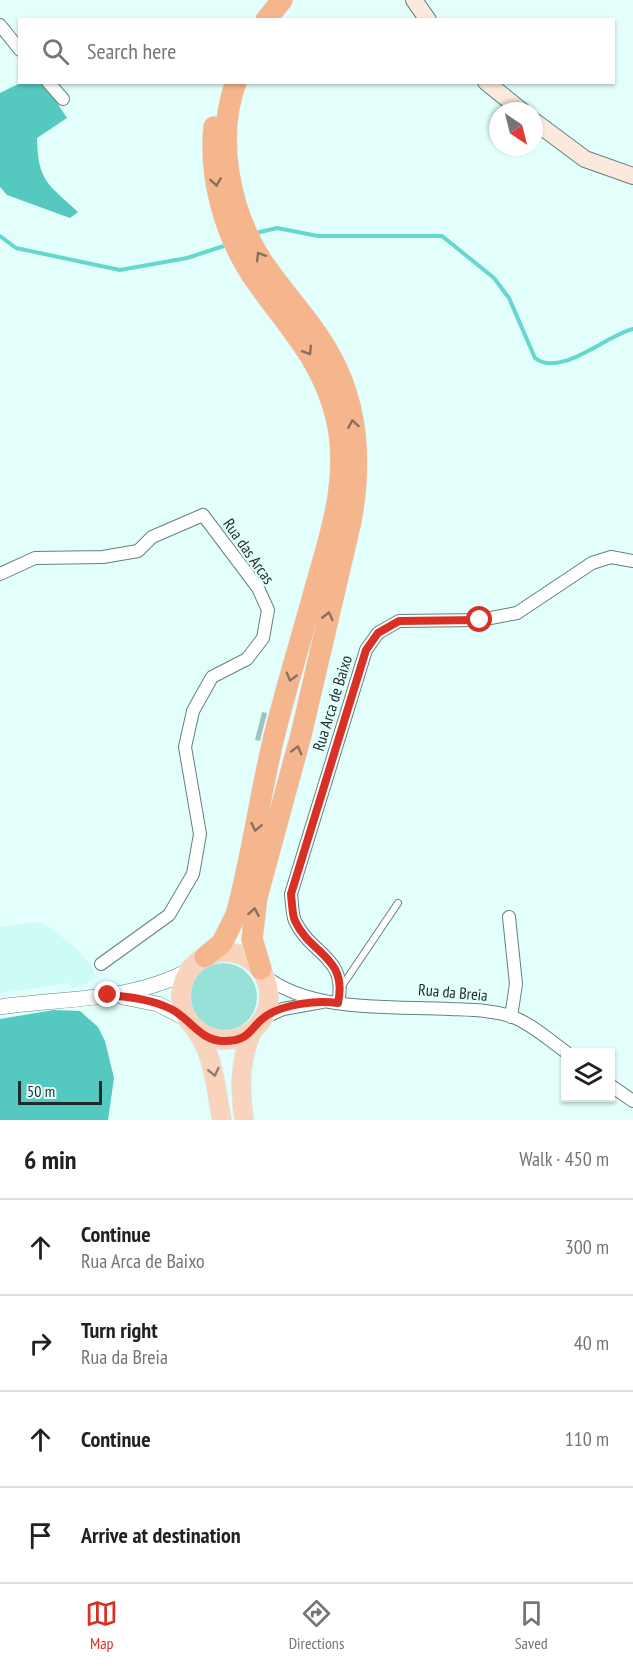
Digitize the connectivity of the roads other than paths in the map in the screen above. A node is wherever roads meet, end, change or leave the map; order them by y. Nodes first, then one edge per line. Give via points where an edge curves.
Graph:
1 (266, 0) edge
2 (282, 0) edge
3 (414, 0) edge
4 (253, 18) edge
5 (268, 18) edge
6 (427, 18) edge
7 (0, 26) edge
8 (18, 48) edge
9 (50, 84) edge
10 (222, 84) edge
11 (236, 84) edge
12 (488, 84) edge
13 (63, 99) dead end
14 (511, 102) edge
15 (543, 128) edge
16 (633, 177) edge
17 (633, 561) edge
18 (0, 574) edge
19 (398, 903) dead end
20 (509, 917) dead end
21 (198, 963) junction
22 (101, 964) dead end
23 (263, 972) junction
24 (341, 986) junction
25 (108, 995) junction
26 (332, 1002) junction
27 (0, 1007) edge
28 (265, 1017) junction
29 (511, 1017) junction
30 (190, 1024) junction
31 (252, 1032) junction
32 (561, 1049) edge
33 (615, 1088) edge
34 (633, 1101) edge
35 (222, 1120) edge
36 (244, 1120) edge

1 - 4 highway
2 - 5 highway
3 - 6 main road
7 - 8 street
9 - 13 street
10 -> 21 highway via 213,149 221,207 250,272 322,374 337,419 342,468 336,515 276,731 239,906 222,943
23 -> 11 highway via 255,954 252,921 351,521 357,449 349,404 332,358 262,260 240,217 227,149
12 - 14 main road
15 - 16 main road via 585,159
17 - 24 street, Rua Arca de Baixo via 611,557 592,563 517,613 480,620 399,621 378,633 366,650 291,894 294,920 333,962
18 - 22 street, Rua das Arcas via 35,558 104,557 138,551 152,537 203,515 258,588 268,610 263,638 247,658 212,677 193,711 185,747 200,834 193,874 169,915
19 - 24 lane
20 - 29 street via 516,984
21 - 23 main road via 214,953 235,953 245,956
21 - 25 street via 159,985
21 - 30 main road via 185,978 181,999
23 - 26 street, Rua da Breia via 280,988
23 - 28 main road via 270,1001
24 - 26 street
25 - 27 street
25 - 30 street via 158,1004
26 - 28 street, Rua da Breia via 283,1009
26 - 29 street, Rua da Breia via 478,1010
28 - 31 main road
29 - 32 street, Rua da Breia via 528,1024
30 - 31 main road via 202,1034 222,1041
30 -> 35 main road via 212,1064
31 - 36 main road via 243,1062
33 - 34 street

